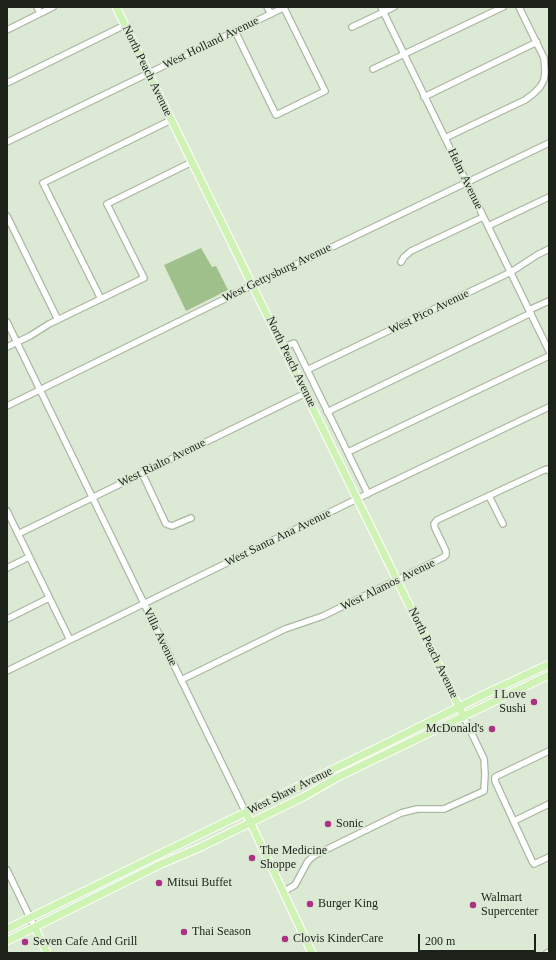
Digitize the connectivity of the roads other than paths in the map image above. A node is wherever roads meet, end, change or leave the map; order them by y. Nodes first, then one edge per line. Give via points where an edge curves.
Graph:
1 (37, 7) edge
2 (53, 7) edge
3 (116, 7) edge
4 (267, 7) edge
5 (284, 7) edge
6 (394, 7) edge
7 (503, 7) edge
8 (519, 7) edge
9 (382, 10) edge
10 (40, 13) junction
11 (271, 14) junction
12 (125, 25) junction
13 (352, 27) dead end
14 (7, 30) edge
15 (236, 31) junction
16 (537, 42) junction
17 (404, 54) junction
18 (373, 70) dead end
19 (148, 73) junction
20 (546, 81) edge
21 (7, 83) edge
22 (424, 97) junction
23 (171, 120) junction
24 (445, 138) junction
25 (7, 142) edge
26 (549, 143) edge
27 (192, 162) junction
28 (467, 183) junction
29 (549, 197) edge
30 (7, 216) edge
31 (483, 217) junction
32 (488, 226) junction
33 (549, 249) edge
34 (401, 262) dead end
35 (511, 272) junction
36 (253, 285) junction
37 (101, 299) junction
38 (549, 301) edge
39 (530, 312) junction
40 (58, 320) junction
41 (7, 322) edge
42 (17, 342) junction
43 (7, 347) edge
44 (284, 347) junction
45 (549, 351) edge
46 (549, 356) edge
47 (307, 370) junction
48 (40, 390) junction
49 (306, 393) junction
50 (7, 406) edge
51 (549, 407) edge
52 (327, 412) junction
53 (348, 452) junction
54 (549, 471) edge
55 (142, 472) junction
56 (368, 494) junction
57 (490, 496) junction
58 (92, 497) junction
59 (358, 498) junction
60 (7, 511) edge
61 (191, 518) dead end
62 (503, 524) dead end
63 (18, 534) junction
64 (29, 557) junction
65 (7, 568) edge
66 (397, 580) junction
67 (49, 598) junction
68 (144, 604) junction
69 (7, 619) edge
70 (70, 640) junction
71 (549, 664) edge
72 (7, 671) edge
73 (549, 675) edge
74 (181, 680) junction
75 (460, 706) junction
76 (464, 717) junction
77 (389, 742) junction
78 (549, 750) edge
79 (357, 768) junction
80 (549, 804) edge
81 (246, 813) junction
82 (514, 821) junction
83 (250, 823) junction
84 (179, 846) junction
85 (549, 857) edge
86 (138, 866) junction
87 (7, 870) edge
88 (145, 873) junction
89 (283, 892) junction
90 (96, 897) junction
91 (30, 918) junction
92 (35, 928) junction
93 (7, 929) edge
94 (7, 941) edge
95 (47, 953) edge
96 (312, 953) edge

1 - 10 street
2 - 10 street
3 - 12 main road, North Peach Avenue
4 - 11 street
5 - 11 street, West Holland Avenue
5 - 15 street via 324,92 276,115
6 - 9 street
7 - 17 street
8 - 16 street
9 - 13 street
9 - 17 street, Helm Avenue
10 - 14 street
11 - 15 street, West Holland Avenue
12 - 19 main road, North Peach Avenue
12 - 21 street
15 - 19 street, West Holland Avenue
16 - 20 street via 544,58
16 - 22 street
17 - 18 street
17 - 22 street, Helm Avenue
19 - 23 main road, North Peach Avenue
19 - 25 street, West Holland Avenue
20 - 24 street via 525,100
22 - 24 street, Helm Avenue
23 - 27 main road, North Peach Avenue
23 - 37 street via 43,183
24 - 28 street, Helm Avenue
26 - 28 street, West Gettysburg Avenue
27 - 36 main road, North Peach Avenue
27 - 37 street via 108,204 144,278
28 - 31 street, Helm Avenue
28 - 36 street, West Gettysburg Avenue
29 - 32 street
30 - 40 street
31 - 32 street, Helm Avenue
31 - 34 street via 411,251
32 - 35 street, Helm Avenue
33 - 35 street, West Pico Avenue
35 - 39 street, Helm Avenue
35 - 47 street, West Pico Avenue
36 - 44 main road, North Peach Avenue
36 - 48 street, West Gettysburg Avenue
37 - 40 street
38 - 39 street
39 - 45 street, Helm Avenue
39 - 52 street
40 - 42 street
41 - 42 street, Villa Avenue
42 - 43 street
42 - 48 street, Villa Avenue
44 - 47 street via 294,343
44 - 49 main road, North Peach Avenue
46 - 53 street
47 - 52 street
48 - 50 street, West Gettysburg Avenue
48 - 58 street, Villa Avenue
49 - 55 street, West Rialto Avenue
49 - 59 main road, North Peach Avenue
51 - 56 street, West Santa Ana Avenue
52 - 53 street
53 - 56 street
54 - 57 street, West Alamos Avenue via 542,471
55 - 58 street, West Rialto Avenue
55 - 61 street via 166,524 172,526
56 - 59 street, West Santa Ana Avenue
57 - 62 street
57 - 66 street, West Alamos Avenue via 438,520 434,524 446,555
58 - 63 street, West Rialto Avenue
58 - 68 street, Villa Avenue
59 - 66 main road, North Peach Avenue
59 - 68 street, West Santa Ana Avenue
60 - 63 street
63 - 64 street
64 - 65 street
64 - 67 street
66 - 74 street, West Alamos Avenue via 324,616 286,629
66 - 75 main road, North Peach Avenue
67 - 69 street
67 - 70 street
68 - 70 street, West Santa Ana Avenue
68 - 74 street, Villa Avenue
70 - 72 street, West Santa Ana Avenue
71 - 75 main road, West Shaw Avenue
73 - 76 main road, West Shaw Avenue
74 - 81 street, Villa Avenue
75 - 76 main road, North Peach Avenue
75 - 77 main road, West Shaw Avenue
76 - 79 main road, West Shaw Avenue
76 - 89 street via 484,760 484,791 444,809 401,812 315,855 308,861 296,884
77 - 79 main road via 387,748 360,762
77 - 81 main road, West Shaw Avenue
78 - 82 street via 495,777
79 - 83 main road, West Shaw Avenue
80 - 82 street
81 - 83 main road, Villa Avenue
81 - 84 main road, West Shaw Avenue
82 - 85 street via 534,864
83 - 88 main road, West Shaw Avenue
83 - 89 main road, Villa Avenue
84 - 86 main road, West Shaw Avenue
84 - 88 main road via 176,852 146,867
86 - 90 main road via 136,872 100,890
86 - 91 main road, West Shaw Avenue
87 - 91 street
88 - 90 main road, West Shaw Avenue
89 - 96 main road, Villa Avenue
90 - 92 main road, West Shaw Avenue
91 - 92 street
91 - 93 main road, West Shaw Avenue
92 - 94 main road, West Shaw Avenue
92 - 95 main road

